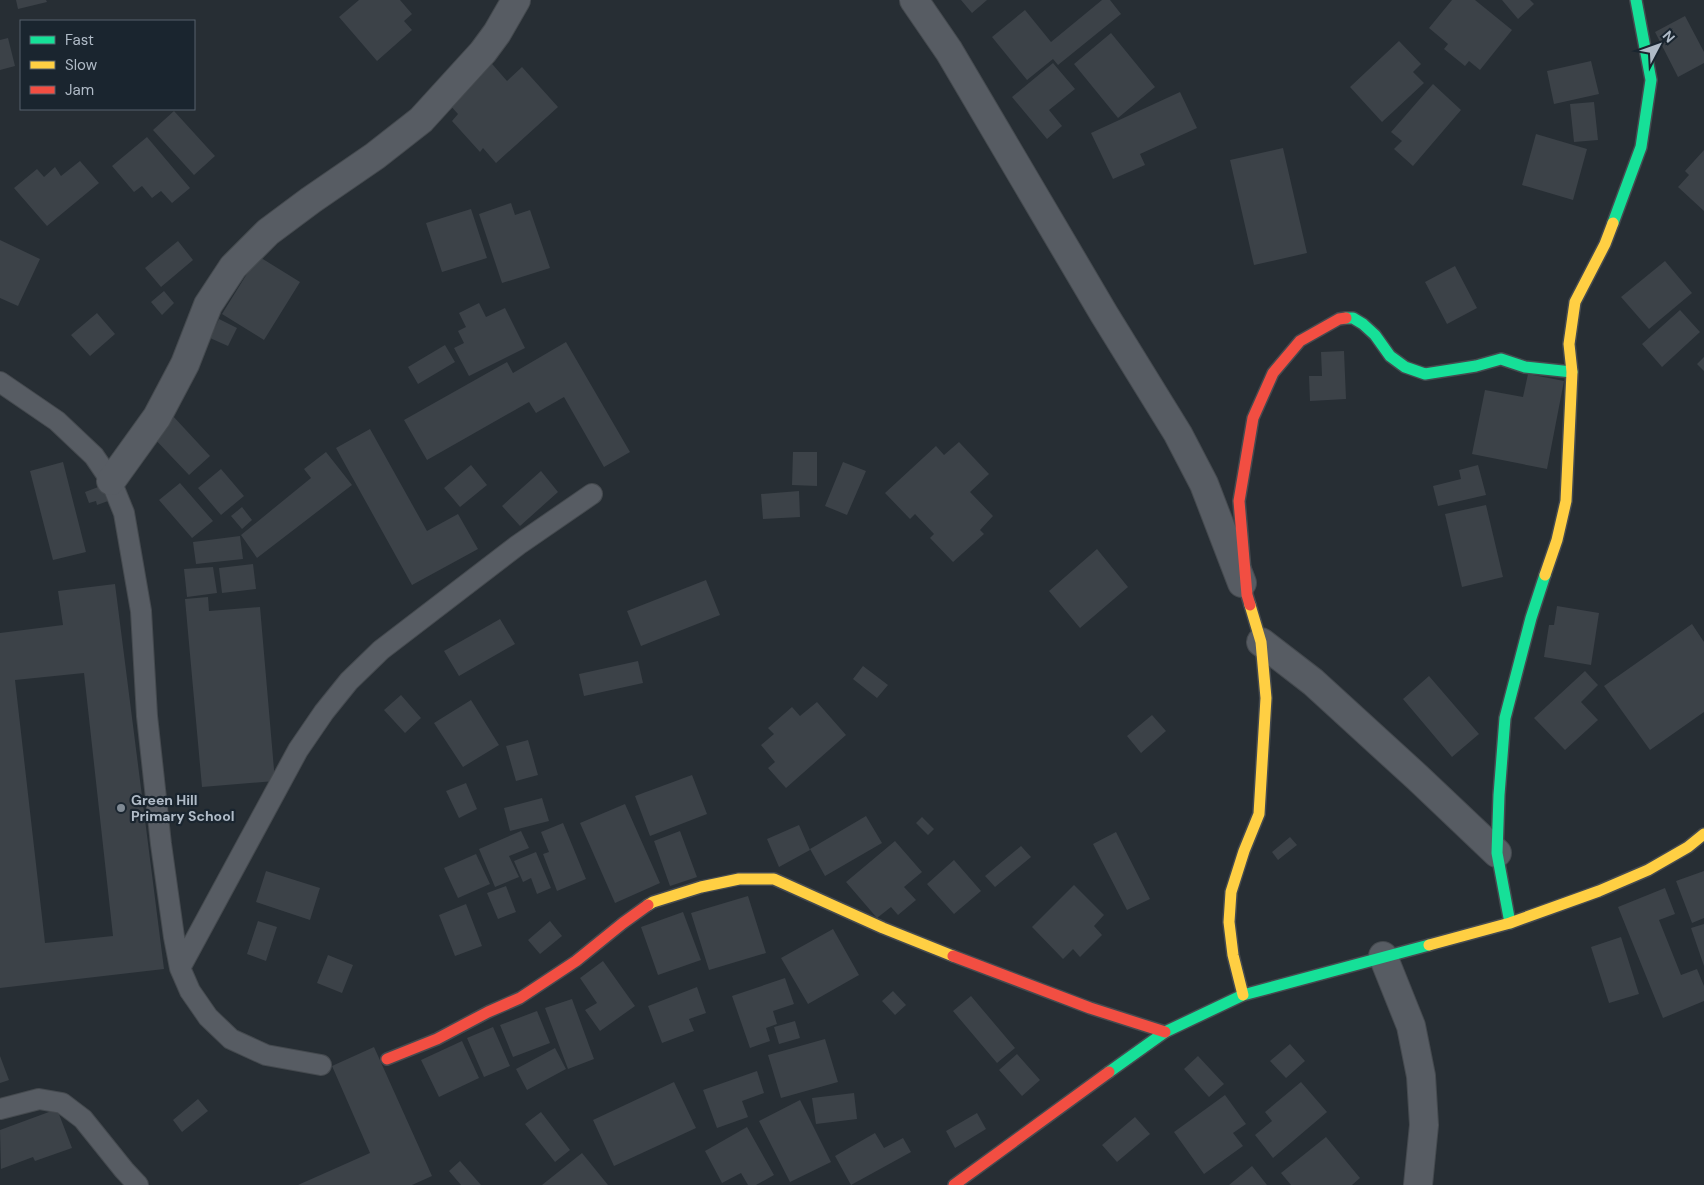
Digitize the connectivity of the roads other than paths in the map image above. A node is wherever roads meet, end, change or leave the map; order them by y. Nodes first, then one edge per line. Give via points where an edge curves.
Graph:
1 (516, 0) edge
2 (914, 0) edge
3 (1636, 0) edge
4 (1572, 372) junction
5 (0, 382) edge
6 (112, 481) junction
7 (592, 494) dead end
8 (1247, 595) junction
9 (1261, 642) junction
10 (1704, 834) edge
11 (1497, 853) junction
12 (1510, 923) junction
13 (1383, 956) junction
14 (180, 968) junction
15 (1243, 995) junction
16 (1165, 1032) junction
17 (387, 1059) dead end
18 (321, 1065) dead end
19 (0, 1109) edge
20 (138, 1185) edge
21 (954, 1185) edge
22 (1418, 1185) edge

1 - 6 street via 483,52 421,120 268,232 233,267 208,306 185,364 157,417
2 - 8 street via 980,101 1088,289 1178,434 1204,484
3 - 4 street via 1651,80 1640,147 1605,244 1575,302 1569,344
4 - 8 street via 1525,367 1501,359 1426,374 1405,367 1390,356 1375,335 1353,318 1339,319 1300,341 1273,373 1253,418 1239,501
4 - 11 street via 1566,501 1505,718
5 - 6 lane via 56,421 94,456
6 - 14 lane via 124,513 140,611 158,824
7 - 14 lane via 381,650 349,681 298,750
8 - 9 street
9 - 11 street via 1313,682
9 - 15 street via 1266,698 1259,814 1231,892 1229,922
10 - 12 street via 1648,870
11 - 12 street
12 - 13 street
13 - 15 street
13 - 22 street via 1411,1026 1421,1076 1424,1125
14 - 18 lane via 190,991 208,1017 231,1039 266,1055
15 - 16 street
16 - 17 street via 1002,975 883,928 774,879 739,879 653,902 576,961 520,998 437,1039
16 - 21 street
19 - 20 lane via 38,1099 62,1103 83,1119

